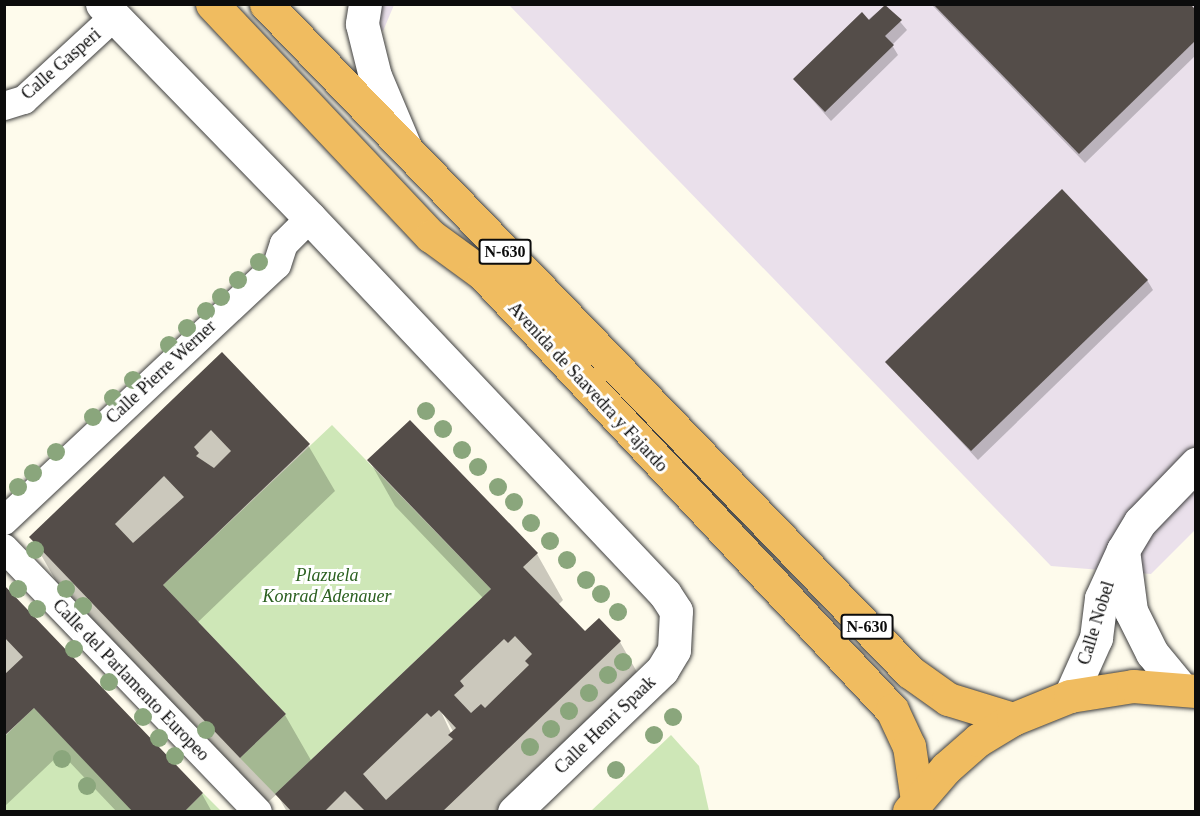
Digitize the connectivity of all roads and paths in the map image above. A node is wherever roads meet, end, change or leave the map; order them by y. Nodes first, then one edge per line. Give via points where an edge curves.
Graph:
1 (212, 4) edge
2 (266, 4) edge
3 (365, 4) edge
4 (108, 11) edge
5 (4, 106) edge
6 (405, 148) junction
7 (310, 218) junction
8 (1196, 464) edge
9 (4, 521) edge
10 (4, 548) edge
11 (1123, 550) junction
12 (1188, 690) edge
13 (1070, 696) junction
14 (1013, 719) junction
15 (913, 806) edge
16 (258, 812) edge
17 (514, 812) edge

1 - 15 highway, Avenida de Saavedra y Fajardo / N-630 via 431,236 483,274 892,710 909,746
2 - 6 highway, Avenida de Saavedra y Fajardo / N-630
3 - 6 street via 362,24 375,76
4 - 5 street, Calle Gasperi via 24,99
4 - 7 street
6 - 14 highway, Avenida de Saavedra y Fajardo / N-630 via 910,672 948,699
7 - 9 street, Calle Pierre Werner via 284,244 277,265
7 - 17 street, Calle Henri Spaak via 665,594 676,611 674,650 662,670
8 - 11 street, Calle Nobel via 1140,522
10 - 16 street, Calle del Parlamento Europeo
11 - 12 street, Calle Nobel via 1131,611 1152,653
11 - 13 street, Calle Nobel via 1101,598 1096,638
12 - 13 highway, N-630 via 1133,686
13 - 14 highway, N-630
14 - 15 highway, N-630 via 978,740 946,768

